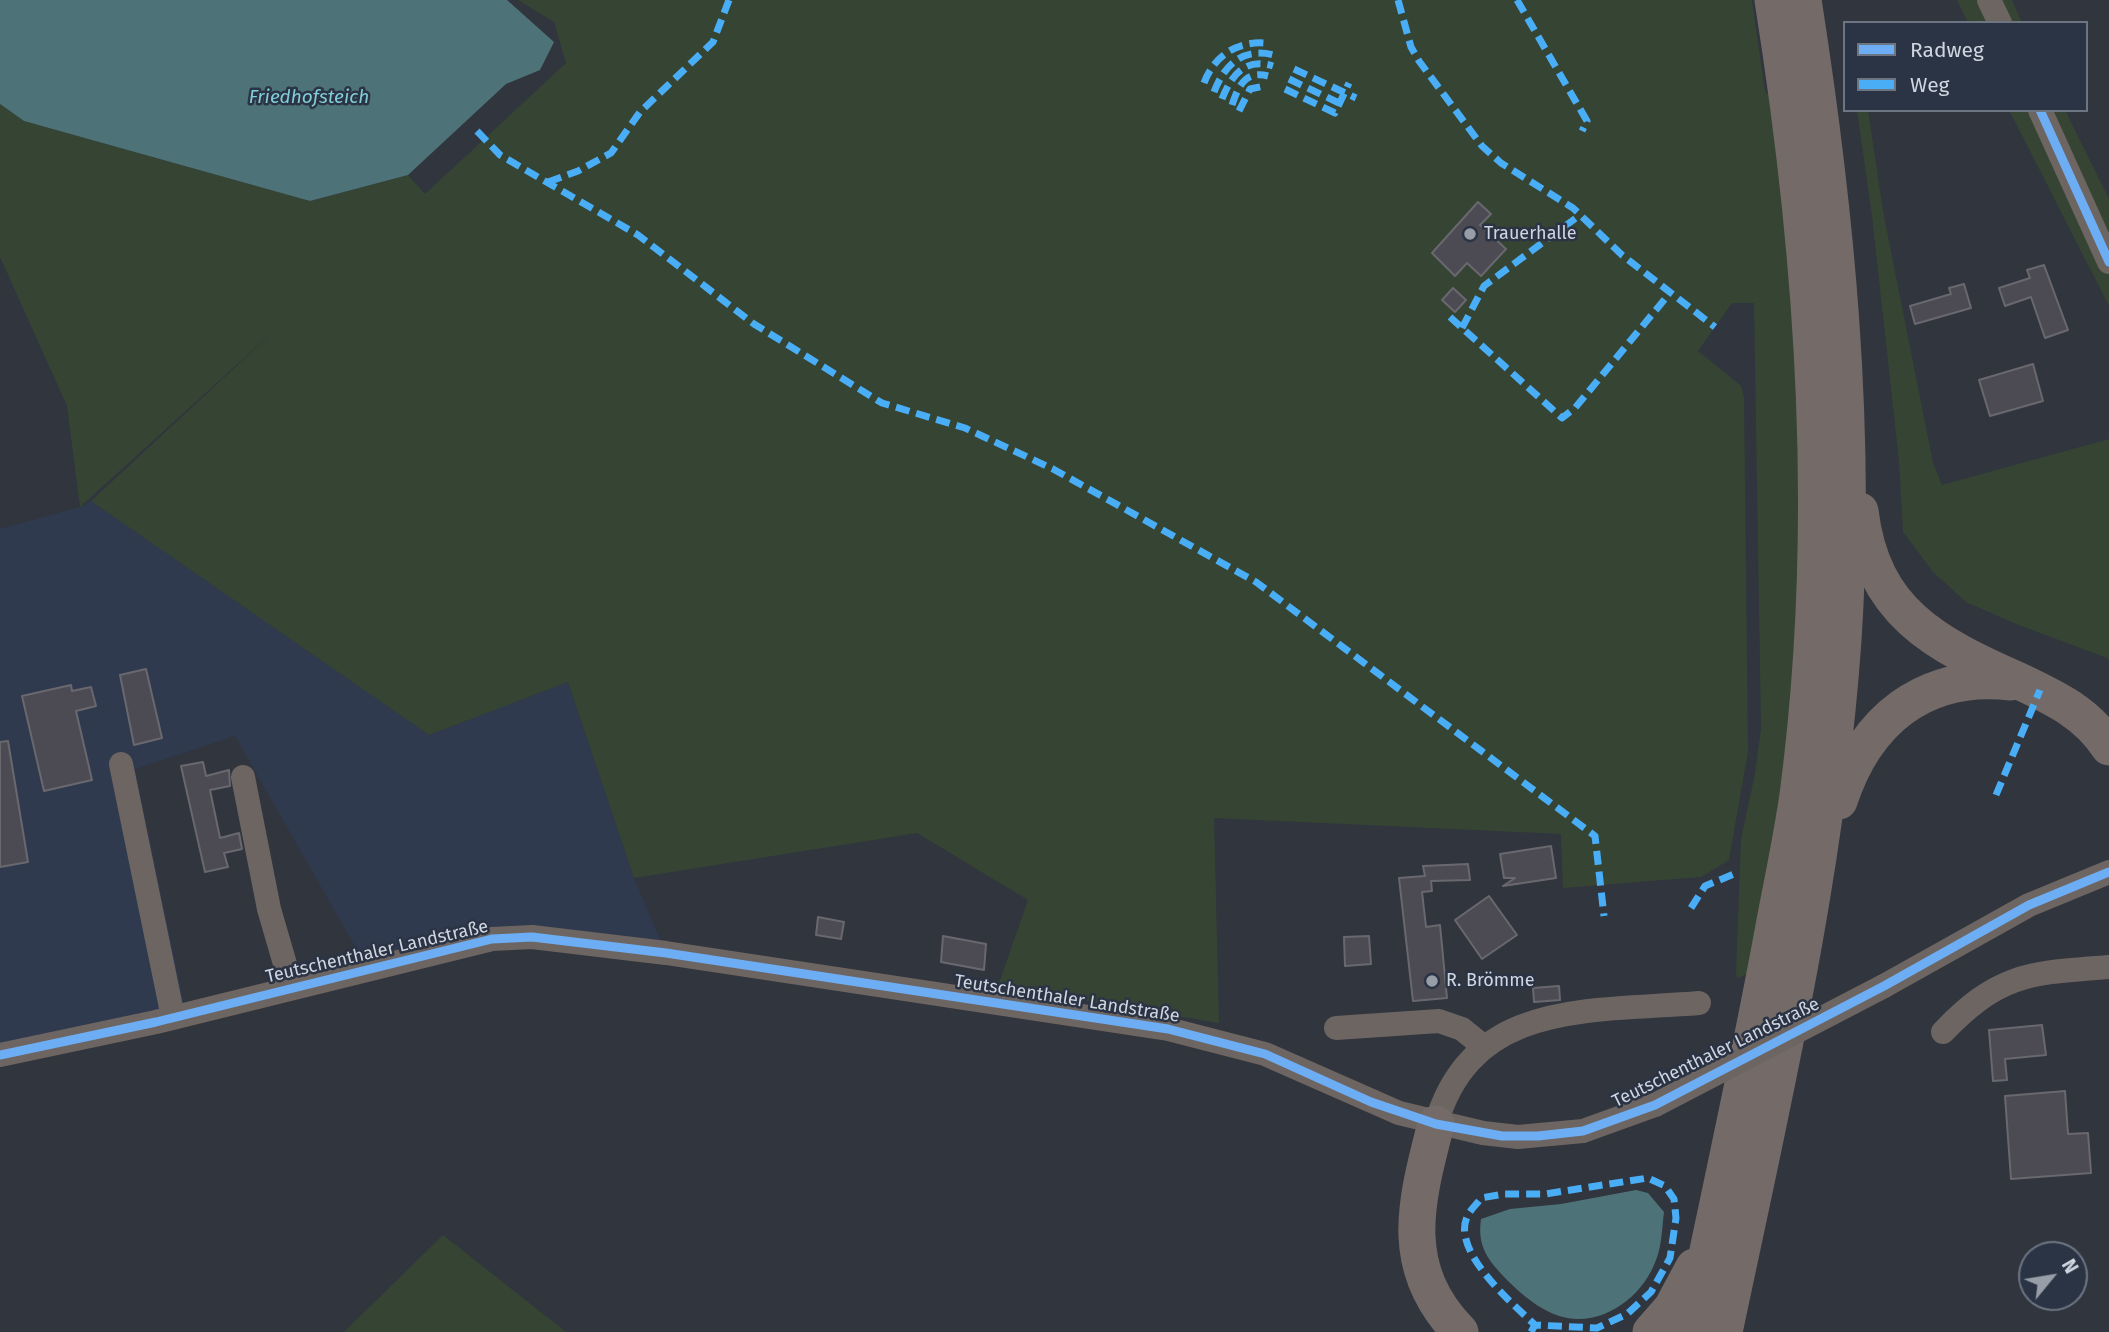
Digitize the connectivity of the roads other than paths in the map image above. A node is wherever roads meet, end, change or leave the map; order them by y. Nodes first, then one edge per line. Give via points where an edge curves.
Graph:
1 (1773, 0) edge
2 (1803, 0) edge
3 (1989, 0) edge
4 (1999, 21) edge
5 (2041, 112) edge
6 (2109, 262) edge
7 (1845, 382) junction
8 (2026, 684) junction
9 (2109, 747) edge
10 (121, 764) dead end
11 (243, 777) dead end
12 (2109, 872) edge
13 (1815, 875) junction
14 (2109, 967) edge
15 (292, 988) junction
16 (1699, 1003) dead end
17 (173, 1017) junction
18 (1336, 1028) dead end
19 (1943, 1032) dead end
20 (1483, 1046) junction
21 (0, 1055) edge
22 (1436, 1124) junction
23 (1716, 1222) junction
24 (1460, 1332) edge
25 (1651, 1332) edge
26 (1691, 1332) edge
27 (1724, 1332) edge

1 - 23 highway via 1809,281 1816,396 1812,651 1798,796
2 - 7 highway via 1835,250
3 - 4 street
5 - 6 street
7 - 8 highway via 1863,535 1886,591 1938,642
7 - 13 highway via 1843,639
8 - 9 highway via 2080,714
8 - 13 highway via 1989,681 1948,687 1912,702 1885,721 1866,741 1850,770
10 - 17 street
11 - 15 street via 269,909
12 - 22 street, Teutschenthaler Landstraße, bridge via 2029,905 1655,1105 1601,1126 1560,1134 1502,1136
13 - 27 highway
14 - 19 street via 2043,972 2003,984 1962,1012
15 - 17 street, Teutschenthaler Landstraße
15 - 22 street, Teutschenthaler Landstraße via 492,939 580,942 1168,1029 1265,1054 1371,1102
16 - 20 street via 1534,1021
17 - 21 street, Teutschenthaler Landstraße
18 - 20 street via 1439,1021 1462,1029
20 - 22 street via 1454,1078
22 - 24 highway via 1418,1201 1417,1247 1434,1300
23 - 25 highway via 1672,1308
23 - 26 highway

